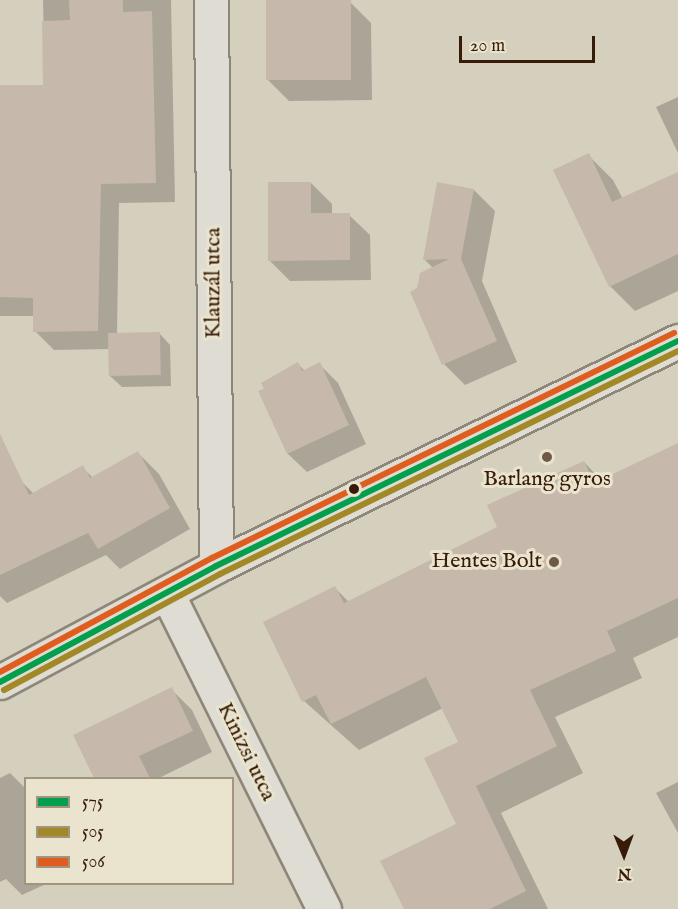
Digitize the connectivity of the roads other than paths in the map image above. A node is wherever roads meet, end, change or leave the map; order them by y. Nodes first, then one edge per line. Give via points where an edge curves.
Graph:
1 (211, 0) edge
2 (678, 340) edge
3 (216, 566) junction
4 (168, 595) junction
5 (0, 682) edge
6 (324, 909) edge

1 - 3 street, Klauzál utca
2 - 3 street
3 - 4 street
4 - 5 street
4 - 6 street, Kinizsi utca

